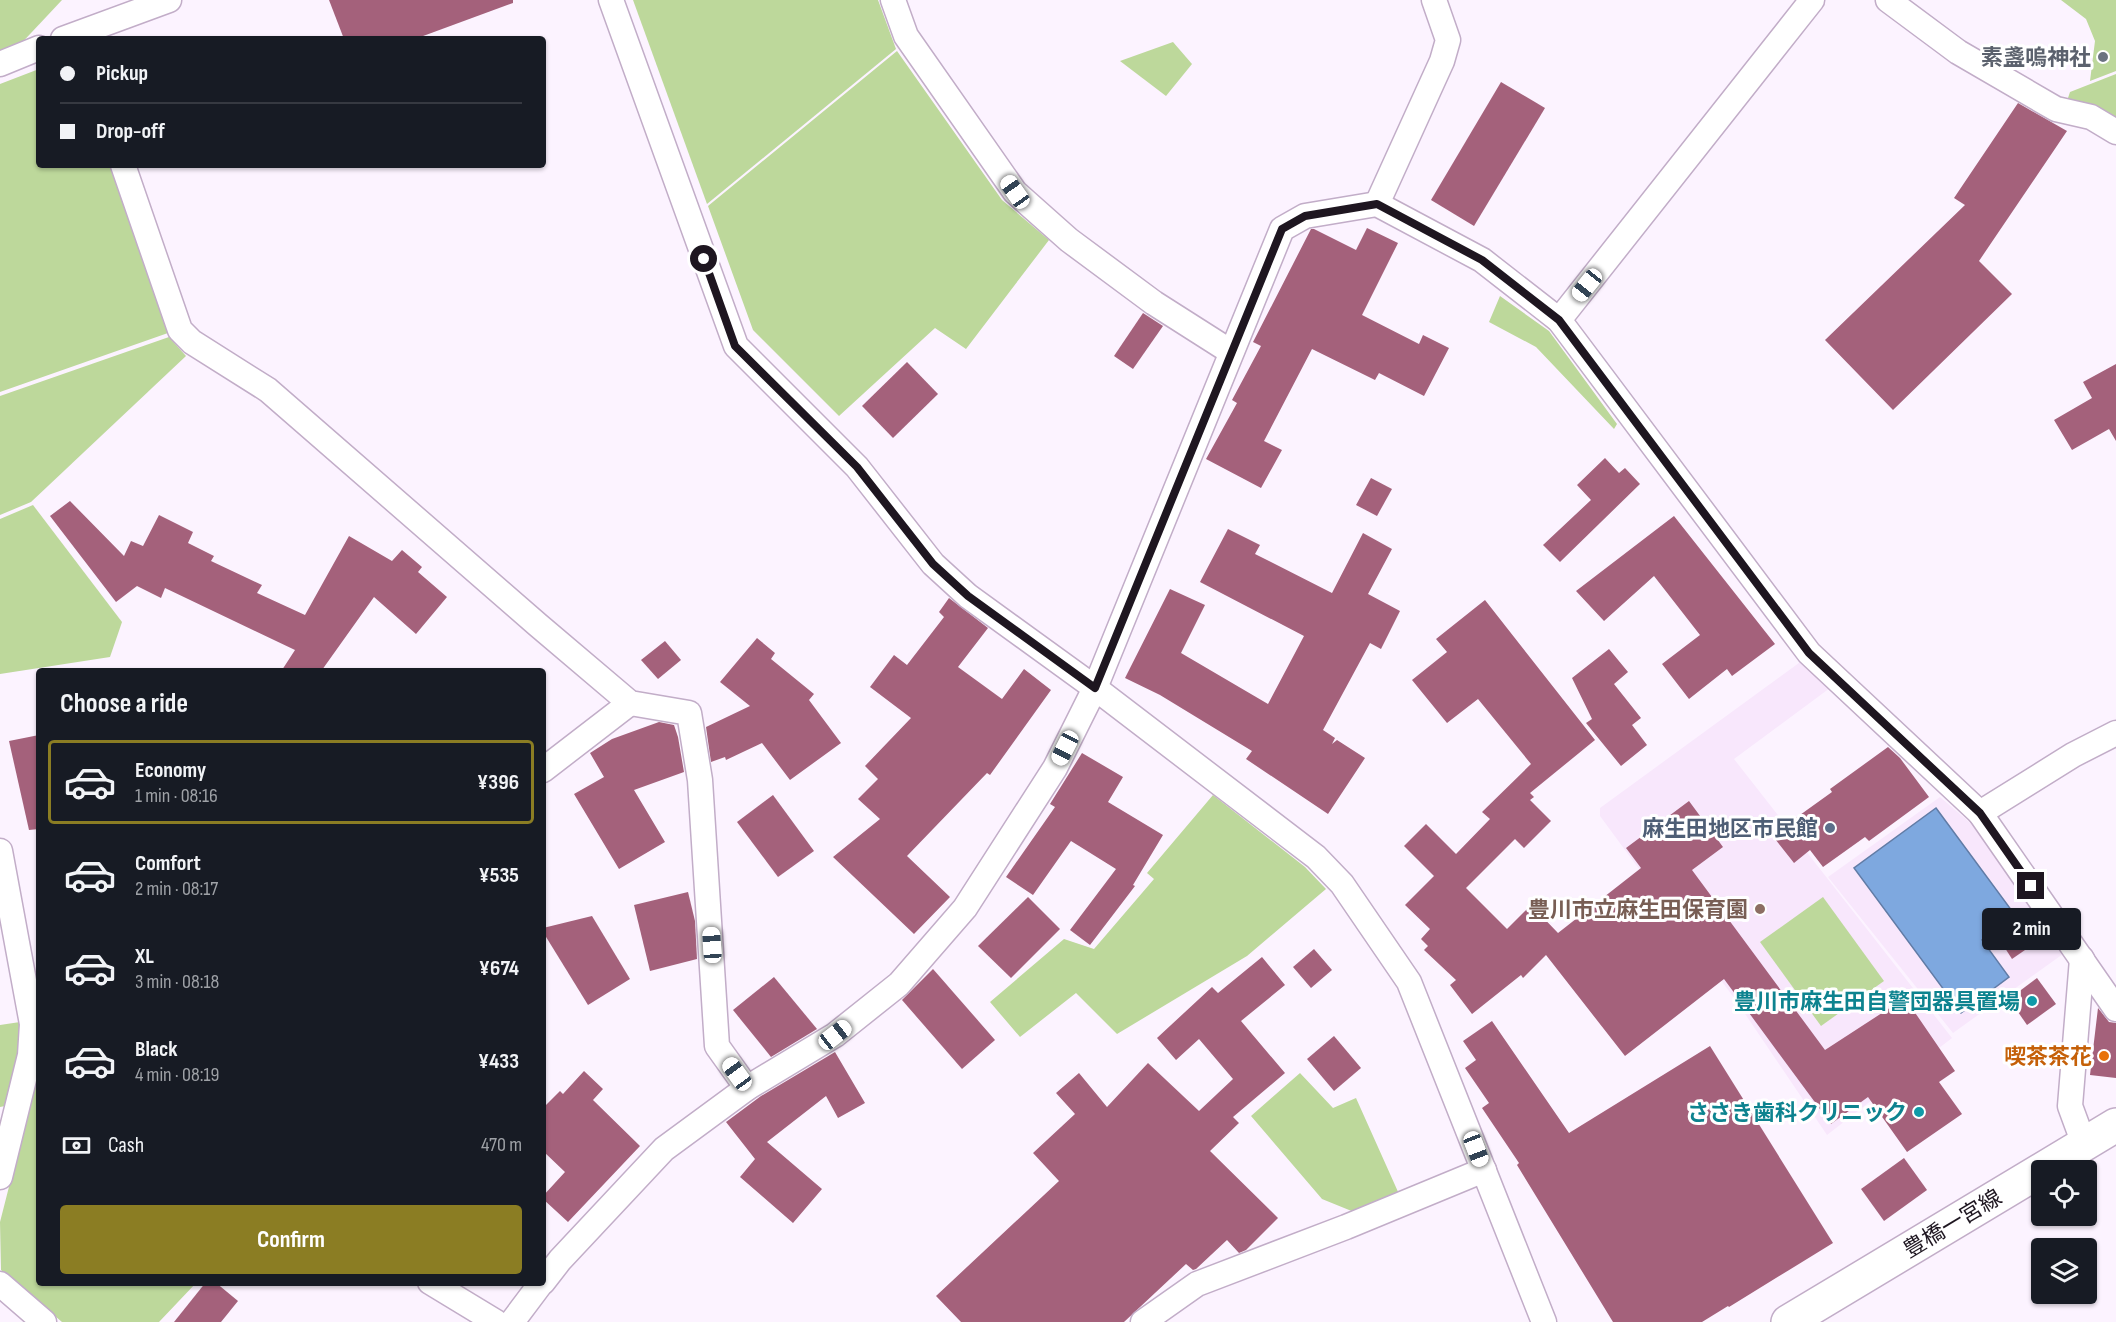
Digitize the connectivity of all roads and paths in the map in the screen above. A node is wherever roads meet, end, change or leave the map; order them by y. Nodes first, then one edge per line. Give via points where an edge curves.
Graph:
1 (169, 0) edge
2 (611, 0) edge
3 (892, 0) edge
4 (1434, 0) edge
5 (1812, 0) edge
6 (1888, 0) edge
7 (76, 36) edge
8 (36, 49) edge
9 (0, 64) edge
10 (2116, 132) edge
11 (124, 168) edge
12 (1377, 204) junction
13 (1559, 320) junction
14 (1231, 352) junction
15 (1095, 688) junction
16 (630, 703) junction
17 (2116, 733) edge
18 (546, 768) edge
19 (1980, 813) junction
20 (0, 851) edge
21 (2082, 959) junction
22 (2116, 1009) edge
23 (34, 1057) edge
24 (747, 1088) junction
25 (2116, 1125) edge
26 (2084, 1144) junction
27 (1484, 1170) junction
28 (0, 1177) edge
29 (546, 1278) edge
30 (0, 1284) edge
31 (437, 1286) edge
32 (540, 1286) edge
33 (44, 1322) edge
34 (496, 1322) edge
35 (512, 1322) edge
36 (1143, 1322) edge
37 (1544, 1322) edge
38 (1788, 1322) edge

1 - 7 street
2 - 15 street via 735,346 857,467 933,564 968,596
3 - 14 street via 906,36 1015,192 1069,240
4 - 12 street via 1448,40
5 - 13 street
6 - 10 street via 1968,58 2056,109 2091,117
8 - 9 street
11 - 16 street via 180,330 192,342 268,390
12 - 13 street via 1482,260
12 - 14 street via 1305,216 1282,229
13 - 19 street via 1809,653
14 - 15 street
15 - 24 street via 1055,768 965,908 899,984 835,1035
15 - 27 street via 1316,857 1342,884 1409,982
16 - 18 street
16 - 24 street via 688,713 700,780 717,1046
17 - 19 street
19 - 21 street
20 - 23 street via 32,1024
21 - 22 street
21 - 26 street via 2070,1106
23 - 28 street
24 - 29 street via 664,1149
25 - 26 main road, 豊橋一宮線
26 - 38 main road, 豊橋一宮線
27 - 36 street via 1197,1284
27 - 37 street
30 - 33 street
31 - 34 street
32 - 35 street

